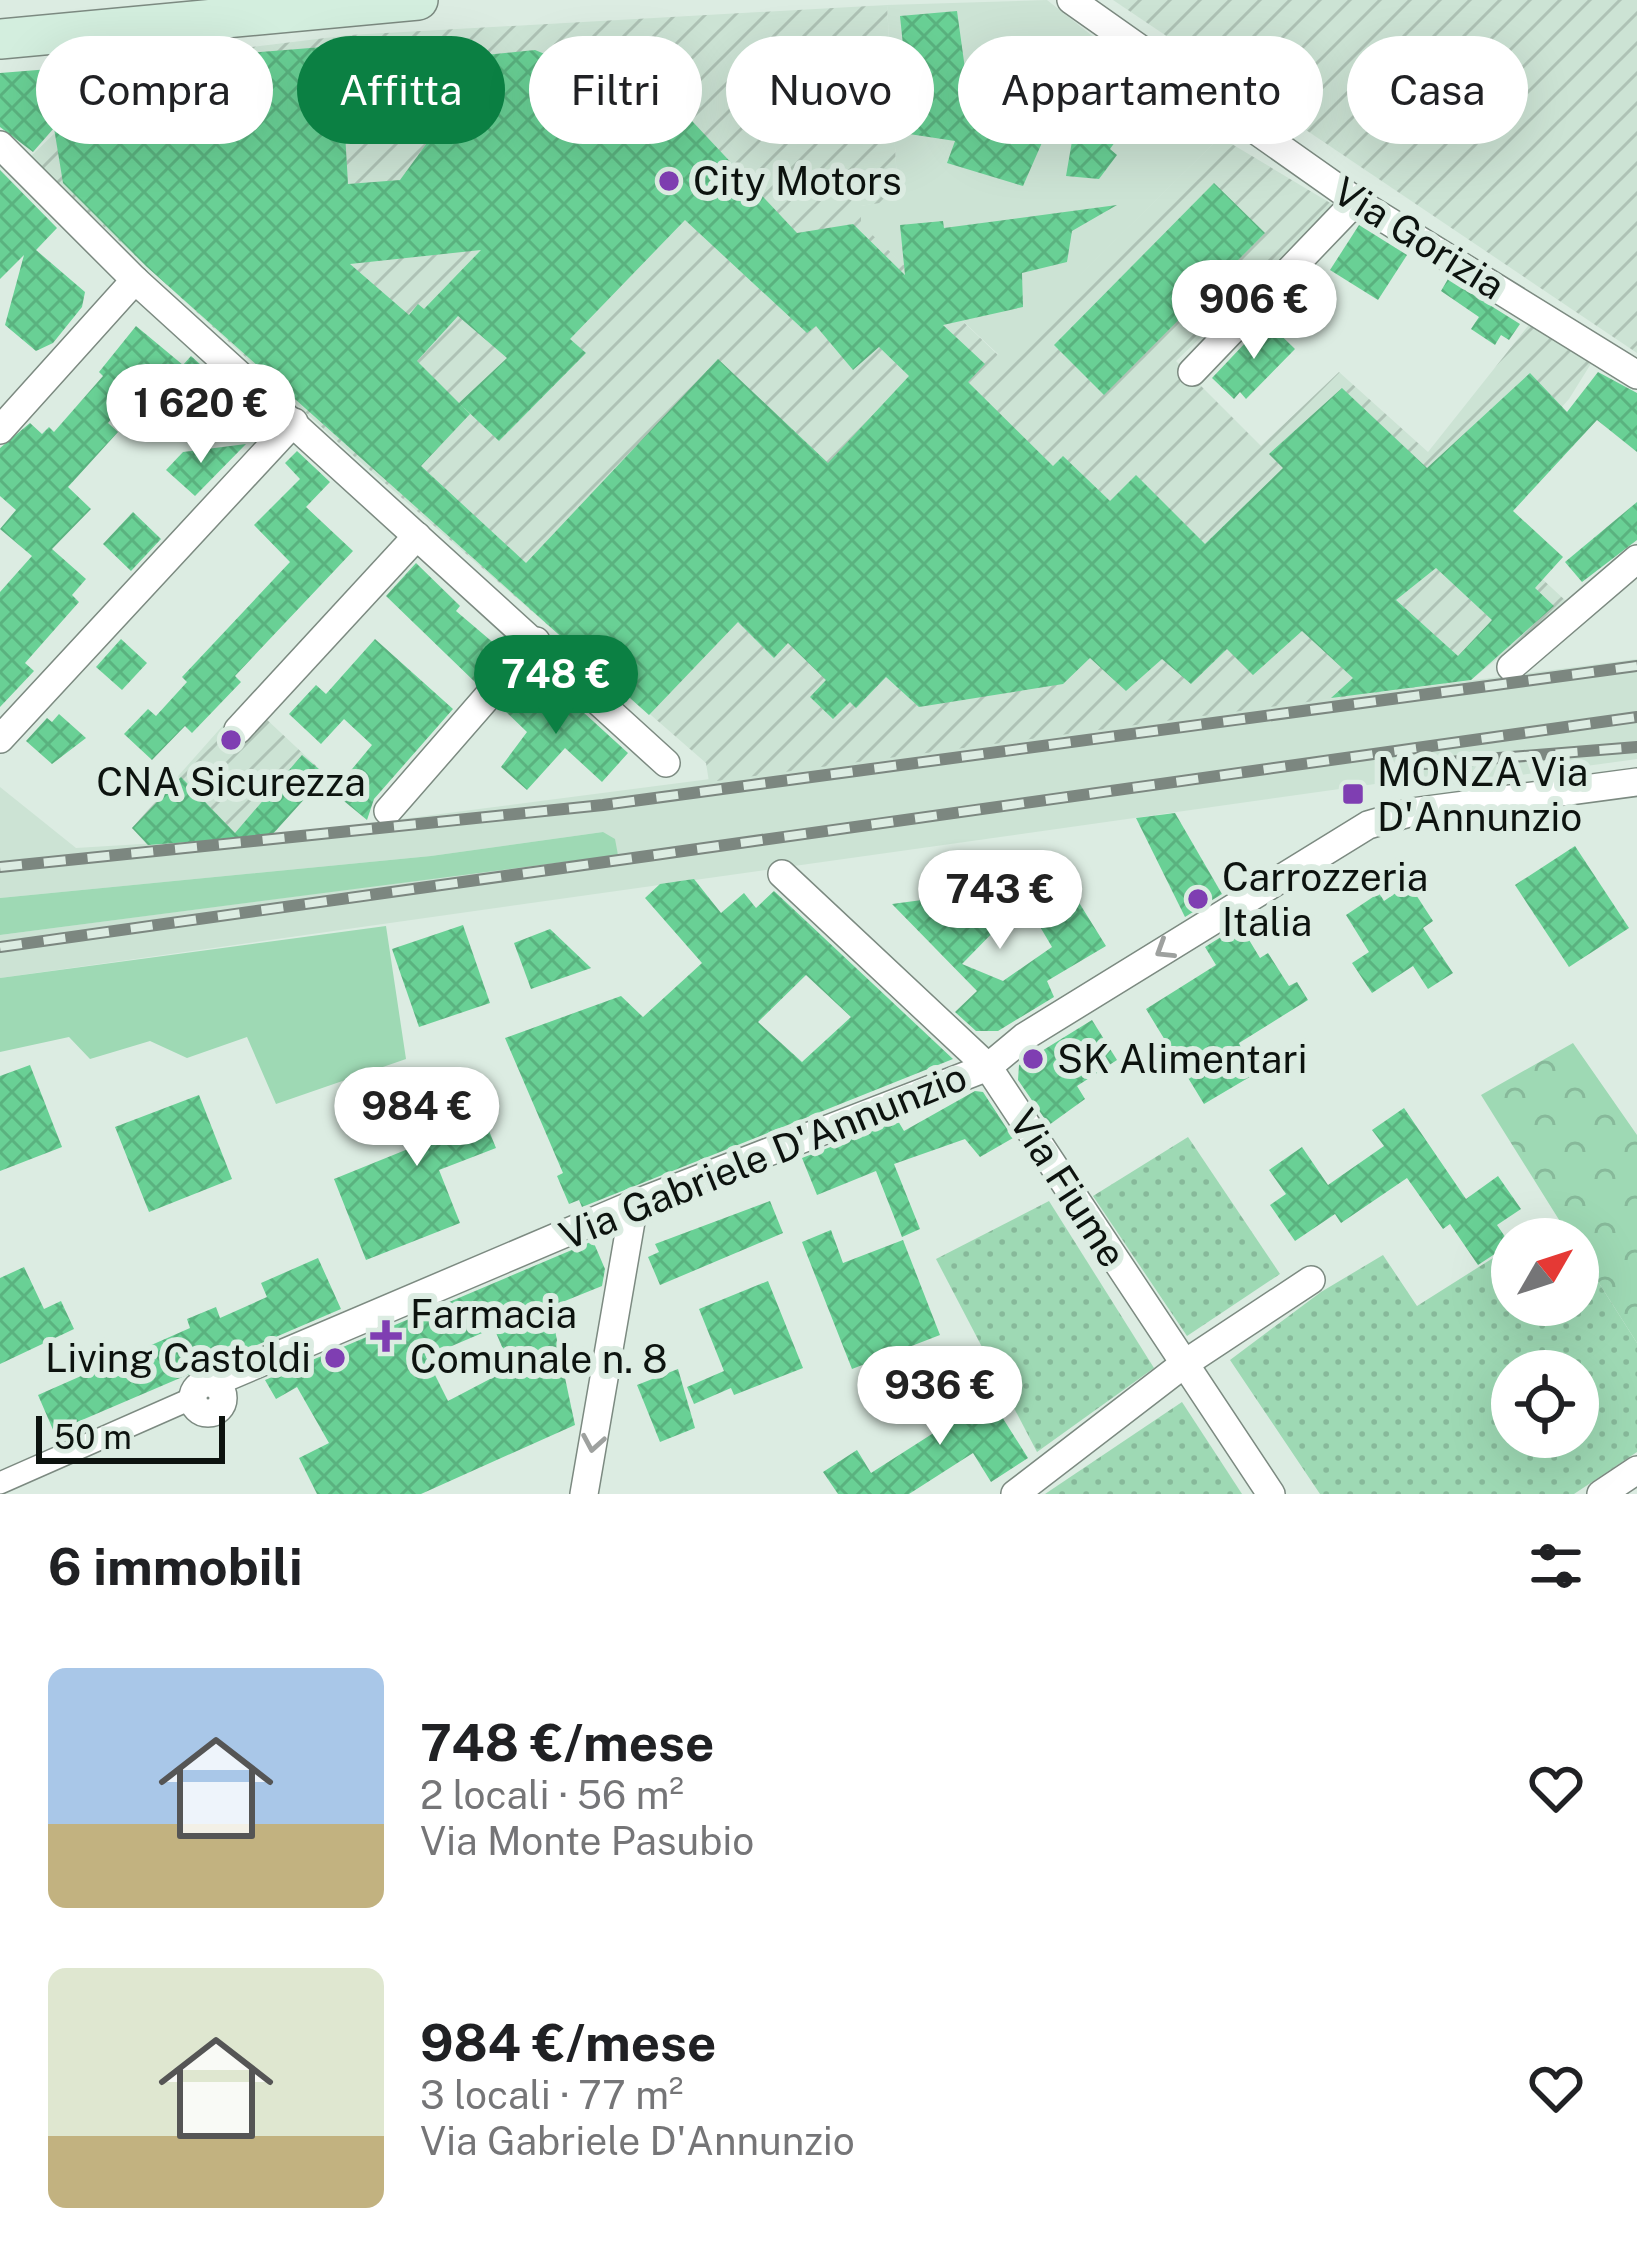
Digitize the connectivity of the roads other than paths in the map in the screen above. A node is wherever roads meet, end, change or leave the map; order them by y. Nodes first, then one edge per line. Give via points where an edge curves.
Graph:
1 (418, 0) edge
2 (1083, 4) edge
3 (0, 39) edge
4 (0, 146) edge
5 (1356, 201) junction
6 (135, 280) junction
7 (1192, 372) dead end
8 (1637, 374) edge
9 (294, 422) junction
10 (0, 430) edge
11 (417, 536) junction
12 (1637, 559) edge
13 (536, 641) junction
14 (1511, 667) dead end
15 (238, 730) dead end
16 (0, 739) edge
17 (666, 763) dead end
18 (1637, 782) edge
19 (388, 811) dead end
20 (782, 874) dead end
21 (988, 1067) junction
22 (634, 1204) junction
23 (1311, 1280) dead end
24 (1184, 1364) junction
25 (203, 1391) joint
26 (1637, 1470) edge
27 (0, 1483) edge
28 (584, 1494) edge
29 (1015, 1494) edge
30 (1271, 1494) edge
31 (1601, 1494) edge

1 - 3 main road
2 - 5 street, Via Gorizia
4 - 6 street
5 - 7 street
5 - 8 street, Via Gorizia
6 - 9 street
6 - 10 street
9 - 11 street
9 - 16 street
11 - 13 street
11 - 15 street
12 - 14 street
13 - 17 street
13 - 19 street
18 -> 21 street, Via Gabriele D'Annunzio via 1412,812 1341,839
20 - 21 street, Via Fiume
21 - 22 street, Via Gabriele D'Annunzio
21 - 24 street, Via Fiume
22 - 25 street, Via Gabriele D'Annunzio
22 -> 28 street
23 - 24 street
24 - 29 street
24 - 30 street, Via Fiume
25 - 27 street, Via Gabriele D'Annunzio
26 - 31 street

